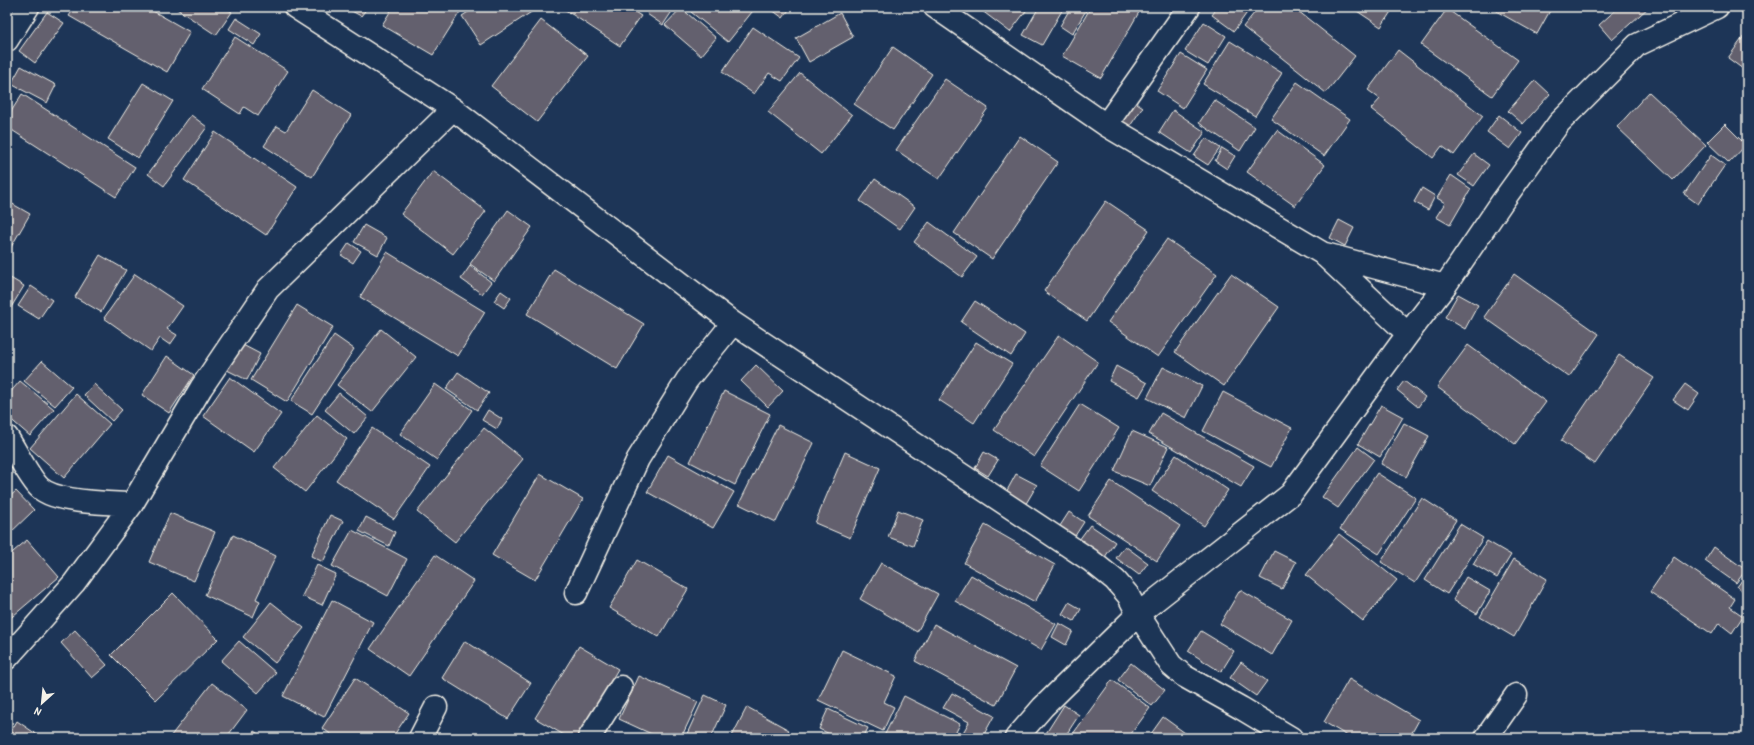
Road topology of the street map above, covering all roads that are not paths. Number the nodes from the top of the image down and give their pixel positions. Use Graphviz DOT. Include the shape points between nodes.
graph roads {
  1 [pos="28,7"];
  2 [pos="295,7"];
  3 [pos="935,7"];
  4 [pos="1189,7"];
  5 [pos="1717,7"];
  6 [pos="7,40"];
  7 [pos="453,109"];
  8 [pos="1106,125"];
  9 [pos="1322,253"];
  10 [pos="1445,286"];
  11 [pos="733,322"];
  12 [pos="1408,334"];
  13 [pos="7,437"];
  14 [pos="132,504"];
  15 [pos="576,593"];
  16 [pos="1138,614"];
  17 [pos="7,658"];
  18 [pos="621,687"];
  19 [pos="1516,695"];
  20 [pos="436,707"];
  21 [pos="420,738"];
  22 [pos="589,738"];
  23 [pos="1016,738"];
  24 [pos="1290,738"];
  25 [pos="1486,738"];
  1 -- 6 [label="street"];
  2 -- 7 [label="street"];
  3 -- 8 [label="street"];
  4 -- 8 [label="street"];
  5 -- 10 [label="street" via="1638,45 1559,123"];
  7 -- 11 [label="street"];
  7 -- 14 [label="street" via="268,289 201,388"];
  8 -- 9 [label="street"];
  9 -- 10 [label="street"];
  9 -- 12 [label="street"];
  10 -- 12 [label="street"];
  11 -- 15 [label="street" via="687,380 638,460"];
  11 -- 16 [label="street" via="1090,560 1124,590"];
  12 -- 16 [label="street" via="1290,494"];
  13 -- 14 [label="street" via="39,488 48,494 98,503"];
  14 -- 17 [label="street" via="74,583"];
  16 -- 23 [label="street" via="1043,707"];
  16 -- 24 [label="street" via="1171,665 1184,676"];
  18 -- 22 [label="street"];
  19 -- 25 [label="street"];
  20 -- 21 [label="street"];
}
